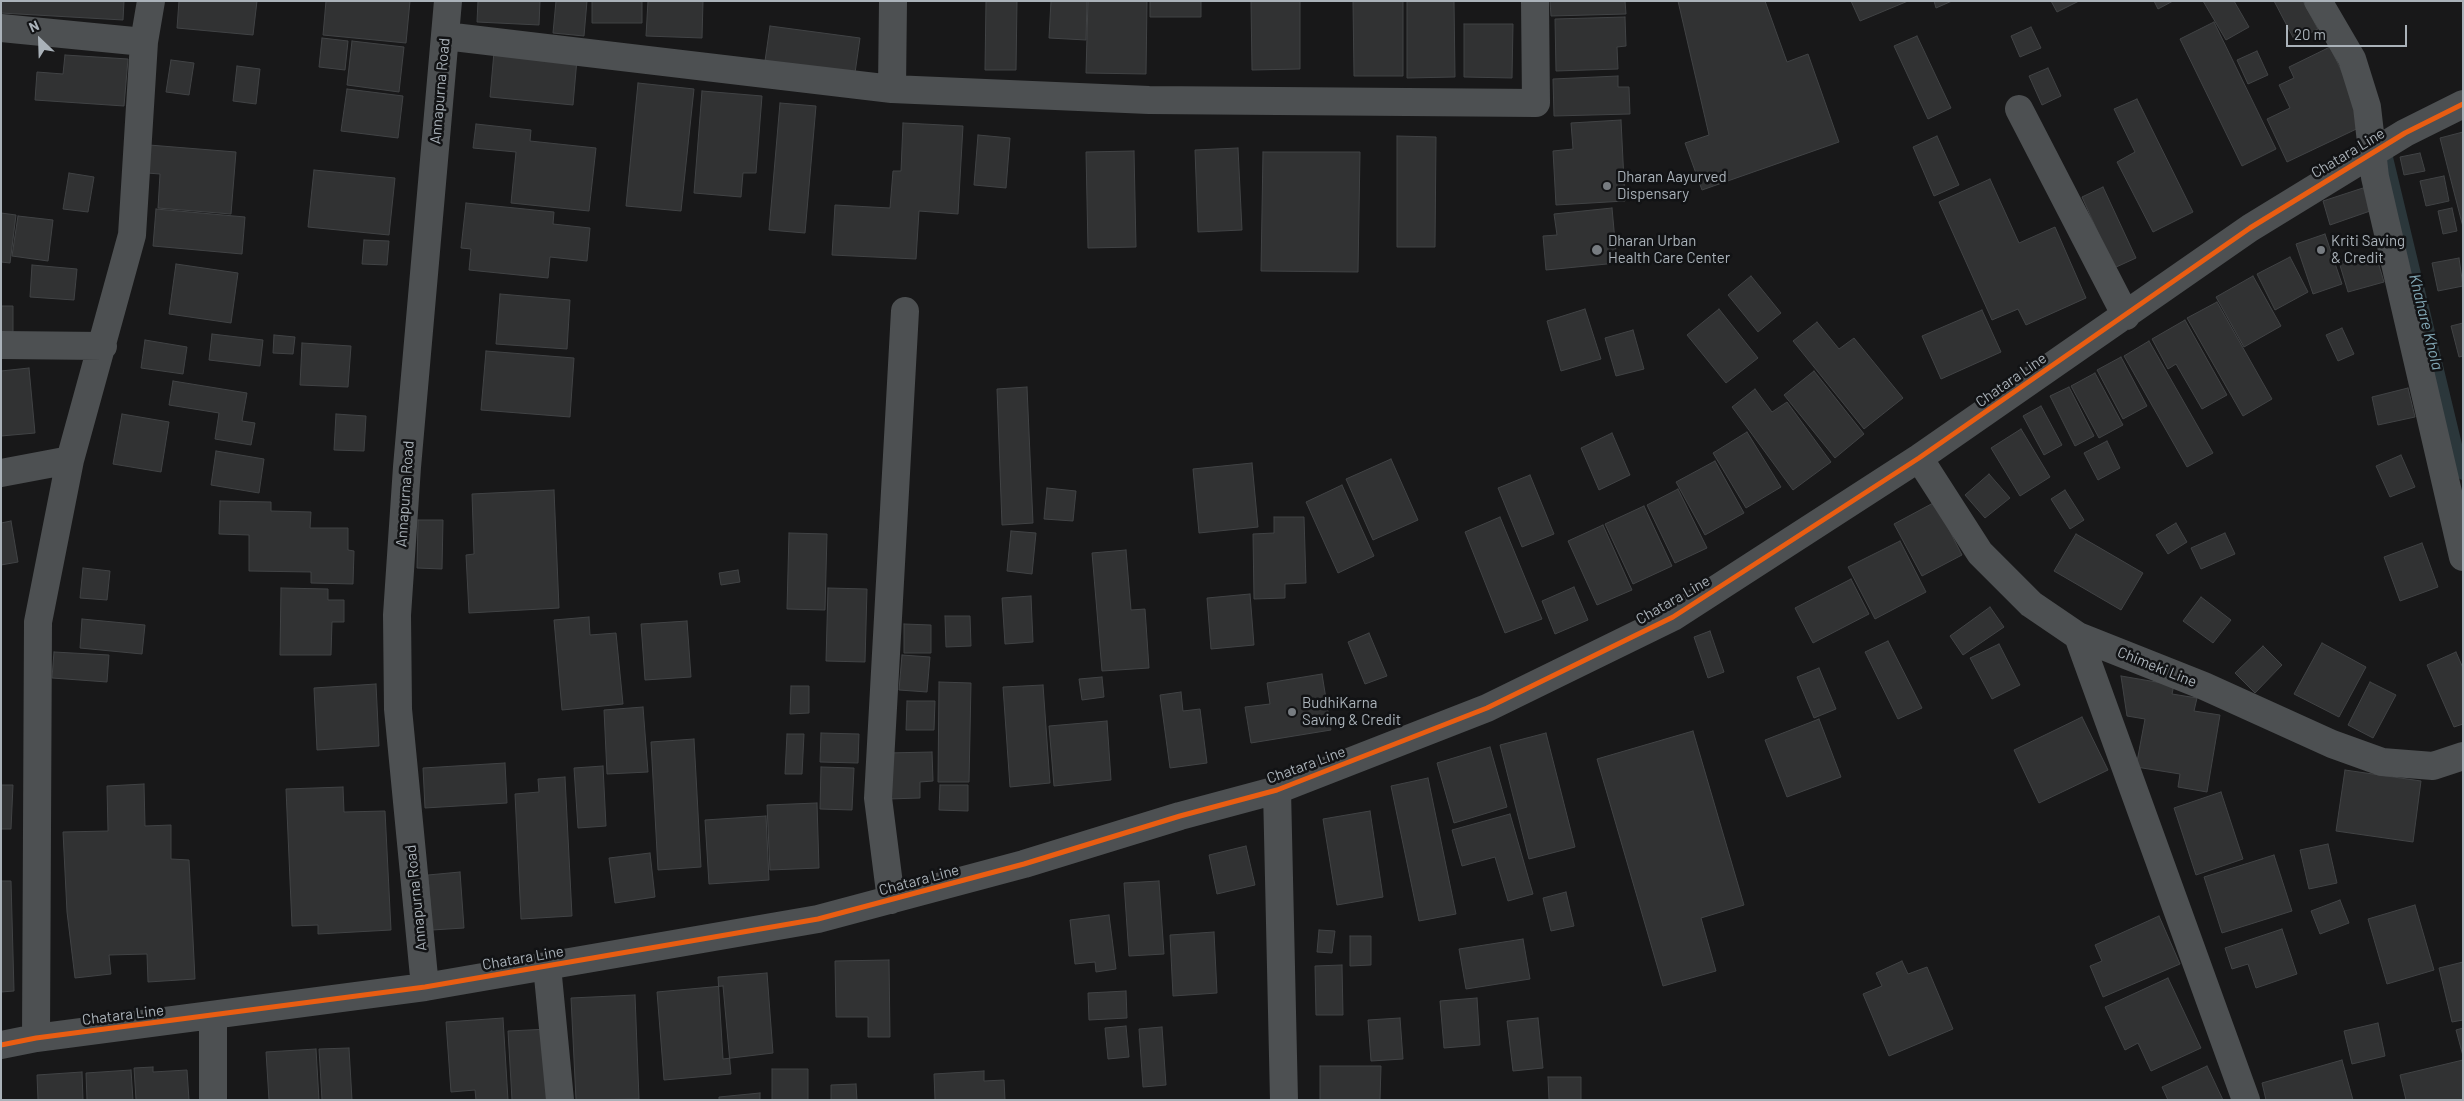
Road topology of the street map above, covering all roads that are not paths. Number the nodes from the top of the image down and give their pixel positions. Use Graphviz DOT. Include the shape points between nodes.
graph roads {
  1 [pos="152,1"];
  2 [pos="448,1"];
  3 [pos="893,1"];
  4 [pos="1535,1"];
  5 [pos="2318,1"];
  6 [pos="1,28"];
  7 [pos="445,36"];
  8 [pos="144,42"];
  9 [pos="892,89"];
  10 [pos="2463,104"];
  11 [pos="2018,109"];
  12 [pos="2372,153"];
  13 [pos="904,311"];
  14 [pos="2126,316"];
  15 [pos="1,345"];
  16 [pos="103,346"];
  17 [pos="1919,458"];
  18 [pos="70,460"];
  19 [pos="1,473"];
  20 [pos="2463,557"];
  21 [pos="2078,636"];
  22 [pos="2463,756"];
  23 [pos="1278,790"];
  24 [pos="891,900"];
  25 [pos="547,966"];
  26 [pos="425,987"];
  27 [pos="213,1016"];
  28 [pos="36,1038"];
  29 [pos="1,1045"];
  30 [pos="213,1100"];
  31 [pos="560,1100"];
  32 [pos="1284,1100"];
  33 [pos="2246,1100"];
  1 -- 8 [label="street"];
  2 -- 7 [label="street, Annapurna Road"];
  3 -- 9 [label="street"];
  4 -- 9 [label="street" via="1536,103 1149,100"];
  5 -- 12 [label="street" via="2352,59 2367,106"];
  6 -- 8 [label="street"];
  7 -- 9 [label="street"];
  7 -- 26 [label="street, Annapurna Road" via="397,615 398,709"];
  8 -- 16 [label="street" via="132,235"];
  10 -- 12 [label="street, Chatara Line"];
  11 -- 14 [label="street"];
  12 -- 14 [label="street, Chatara Line" via="2250,228"];
  12 -- 20 [label="street" via="2389,244"];
  13 -- 24 [label="street" via="878,798"];
  14 -- 17 [label="street, Chatara Line"];
  15 -- 16 [label="street"];
  16 -- 18 [label="street"];
  17 -- 21 [label="street, Chimeki Line" via="1980,553 2031,604"];
  17 -- 23 [label="street, Chatara Line" via="1673,617 1487,708"];
  18 -- 19 [label="street"];
  18 -- 28 [label="street" via="38,622"];
  21 -- 22 [label="street, Chimeki Line" via="2204,686 2332,744 2382,762 2433,766"];
  21 -- 33 [label="street"];
  23 -- 24 [label="street, Chatara Line"];
  23 -- 32 [label="street"];
  24 -- 25 [label="street, Chatara Line" via="818,919"];
  25 -- 26 [label="street, Chatara Line"];
  25 -- 31 [label="street"];
  26 -- 27 [label="street, Chatara Line"];
  27 -- 28 [label="street, Chatara Line"];
  27 -- 30 [label="street"];
  28 -- 29 [label="street, Chatara Line"];
}
